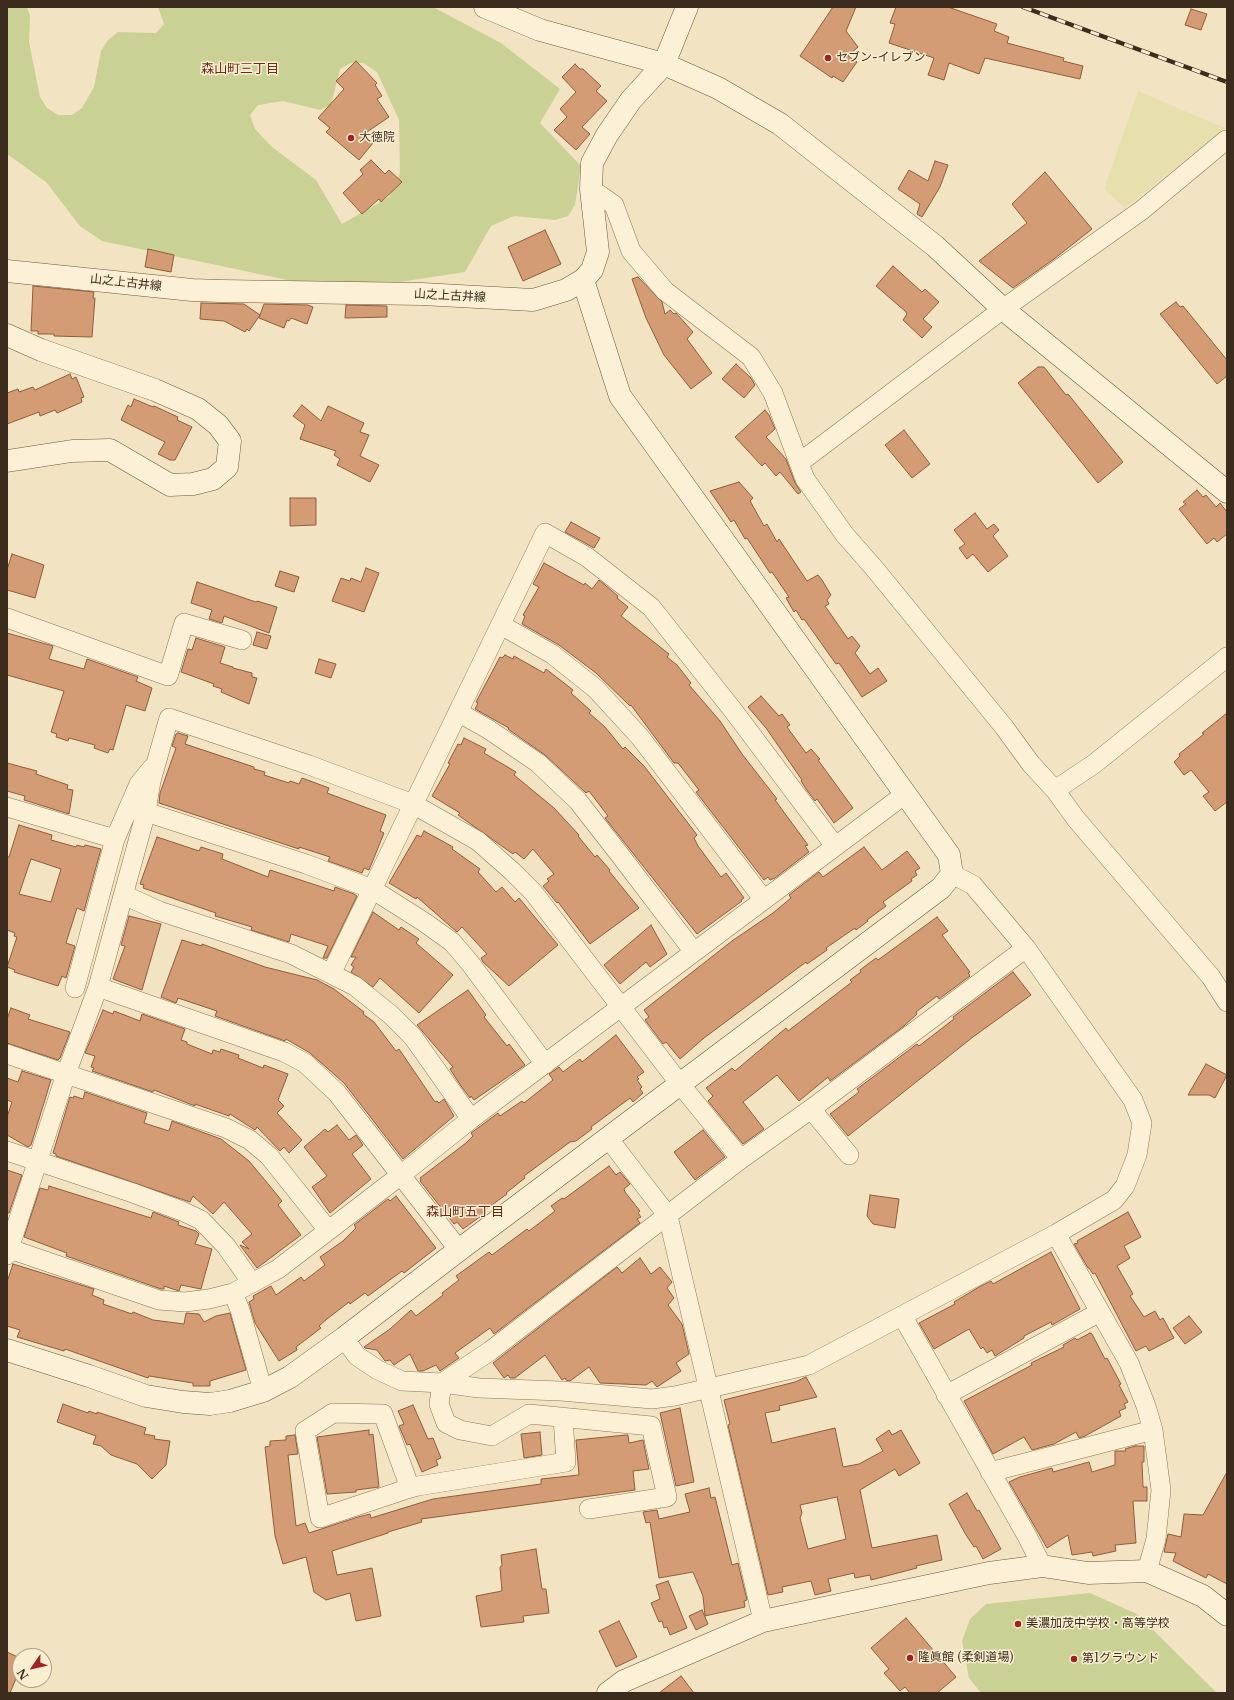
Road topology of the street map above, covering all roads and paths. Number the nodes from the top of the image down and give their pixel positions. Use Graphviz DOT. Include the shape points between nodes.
graph roads {
  1 [pos="485,7"];
  2 [pos="687,7"];
  3 [pos="664,64"];
  4 [pos="1227,141"];
  5 [pos="592,189"];
  6 [pos="7,271"];
  7 [pos="583,280"];
  8 [pos="1003,308"];
  9 [pos="7,335"];
  10 [pos="7,461"];
  11 [pos="799,463"];
  12 [pos="1227,492"];
  13 [pos="7,618"];
  14 [pos="501,625"];
  15 [pos="242,640"];
  16 [pos="1227,657"];
  17 [pos="458,712"];
  18 [pos="156,762"];
  19 [pos="1055,790"];
  20 [pos="904,795"];
  21 [pos="414,804"];
  22 [pos="7,807"];
  23 [pos="146,812"];
  24 [pos="115,839"];
  25 [pos="834,846"];
  26 [pos="952,874"];
  27 [pos="372,889"];
  28 [pos="124,895"];
  29 [pos="764,900"];
  30 [pos="1026,948"];
  31 [pos="694,952"];
  32 [pos="331,974"];
  33 [pos="98,987"];
  34 [pos="75,988"];
  35 [pos="1227,1002"];
  36 [pos="623,1006"];
  37 [pos="7,1054"];
  38 [pos="545,1064"];
  39 [pos="66,1074"];
  40 [pos="680,1084"];
  41 [pos="811,1109"];
  42 [pos="472,1119"];
  43 [pos="608,1138"];
  44 [pos="7,1151"];
  45 [pos="849,1156"];
  46 [pos="741,1159"];
  47 [pos="38,1162"];
  48 [pos="401,1175"];
  49 [pos="668,1216"];
  50 [pos="328,1230"];
  51 [pos="1056,1234"];
  52 [pos="8,1250"];
  53 [pos="459,1250"];
  54 [pos="252,1283"];
  55 [pos="233,1293"];
  56 [pos="1100,1312"];
  57 [pos="903,1317"];
  58 [pos="344,1338"];
  59 [pos="7,1350"];
  60 [pos="442,1383"];
  61 [pos="709,1389"];
  62 [pos="263,1391"];
  63 [pos="946,1395"];
  64 [pos="563,1418"];
  65 [pos="1153,1430"];
  66 [pos="990,1472"];
  67 [pos="410,1488"];
  68 [pos="589,1509"];
  69 [pos="1042,1566"];
  70 [pos="1147,1571"];
  71 [pos="1227,1615"];
  72 [pos="763,1621"];
  73 [pos="608,1693"];
  1 -- 3 [label="street" via="540,30"];
  2 -- 3 [label="street, 山之上古井線"];
  3 -- 5 [label="street, 山之上古井線" via="631,100 606,135 592,163"];
  3 -- 8 [label="street" via="718,88 780,124 935,246"];
  4 -- 8 [label="street" via="1142,210"];
  5 -- 7 [label="street, 山之上古井線" via="598,252 592,270"];
  5 -- 11 [label="street" via="614,205 632,251 665,291 751,357 773,393"];
  6 -- 7 [label="street, 山之上古井線" via="192,290 422,294 533,300 566,290"];
  7 -- 20 [label="street" via="620,396"];
  8 -- 11 [label="street"];
  8 -- 12 [label="street"];
  9 -- 10 [label="street" via="41,350 155,390 198,409 218,425 230,441 227,467 213,479 193,484 170,485 110,450 72,451"];
  11 -- 19 [label="street" via="805,479 845,535"];
  13 -- 15 [label="street" via="168,676 184,623"];
  14 -- 17 [label="street"];
  14 -- 25 [label="street" via="545,533 587,557 652,607 732,708"];
  14 -- 29 [label="street" via="552,654 596,689 640,737"];
  16 -- 19 [label="street" via="1094,764"];
  17 -- 21 [label="street"];
  17 -- 31 [label="street" via="488,728 538,763 578,801"];
  18 -- 21 [label="street" via="169,718 309,765"];
  18 -- 23 [label="street"];
  18 -- 24 [label="street" via="139,784"];
  19 -- 35 [label="street" via="1076,819 1211,977"];
  20 -- 25 [label="street"];
  20 -- 26 [label="street" via="949,855"];
  21 -- 27 [label="street"];
  21 -- 36 [label="street" via="478,841 513,872 533,892"];
  22 -- 24 [label="street"];
  23 -- 27 [label="street" via="306,864"];
  23 -- 28 [label="street"];
  24 -- 34 [label="street"];
  25 -- 29 [label="street"];
  26 -- 30 [label="street" via="973,885"];
  26 -- 40 [label="street" via="941,888"];
  27 -- 32 [label="street"];
  27 -- 38 [label="street" via="452,942"];
  28 -- 32 [label="street" via="159,911 291,954"];
  28 -- 33 [label="street"];
  29 -- 31 [label="street"];
  30 -- 41 [label="street"];
  30 -- 51 [label="street" via="1133,1100 1142,1123 1137,1155 1125,1186 1114,1200"];
  31 -- 36 [label="street"];
  32 -- 42 [label="street" via="355,986 413,1037"];
  33 -- 39 [label="street"];
  33 -- 48 [label="street" via="284,1052 305,1063 337,1093"];
  36 -- 38 [label="street"];
  36 -- 40 [label="street"];
  37 -- 39 [label="street"];
  38 -- 42 [label="street"];
  39 -- 47 [label="street"];
  39 -- 50 [label="street" via="226,1128 250,1140 269,1156"];
  40 -- 43 [label="street"];
  40 -- 46 [label="street"];
  41 -- 45 [label="street"];
  41 -- 46 [label="street"];
  42 -- 48 [label="street"];
  43 -- 49 [label="street"];
  43 -- 53 [label="street"];
  44 -- 47 [label="street"];
  46 -- 49 [label="street"];
  47 -- 52 [label="street"];
  47 -- 54 [label="street" via="140,1196 201,1220 226,1246"];
  48 -- 50 [label="street"];
  48 -- 53 [label="street"];
  49 -- 60 [label="street" via="490,1351"];
  49 -- 61 [label="street"];
  50 -- 54 [label="street" via="278,1269"];
  51 -- 56 [label="street"];
  51 -- 57 [label="street"];
  52 -- 55 [label="street" via="159,1300 185,1302"];
  53 -- 58 [label="street"];
  54 -- 55 [label="street"];
  55 -- 62 [label="street"];
  56 -- 63 [label="street"];
  56 -- 65 [label="street" via="1129,1363"];
  57 -- 61 [label="street" via="810,1366"];
  57 -- 63 [label="street"];
  58 -- 60 [label="street" via="357,1356 378,1370 402,1381"];
  58 -- 62 [label="street" via="290,1377"];
  59 -- 62 [label="street" via="146,1396 182,1402 210,1404"];
  60 -- 61 [label="street" via="480,1388 561,1391 652,1399"];
  60 -- 64 [label="street" via="439,1404 446,1423 460,1430 492,1436 530,1414"];
  61 -- 72 [label="street"];
  63 -- 66 [label="street"];
  64 -- 67 [label="street" via="566,1462"];
  64 -- 68 [label="street" via="651,1426 667,1497"];
  65 -- 66 [label="street"];
  65 -- 70 [label="street" via="1161,1490 1156,1539"];
  66 -- 69 [label="street" via="1028,1536"];
  67 -- 67 [label="street" via="320,1518 305,1431 333,1413 383,1414"];
  69 -- 70 [label="street" via="1088,1573"];
  69 -- 72 [label="street" via="989,1573"];
  70 -- 71 [label="street" via="1203,1596"];
  72 -- 73 [label="street" via="624,1681"];
}
